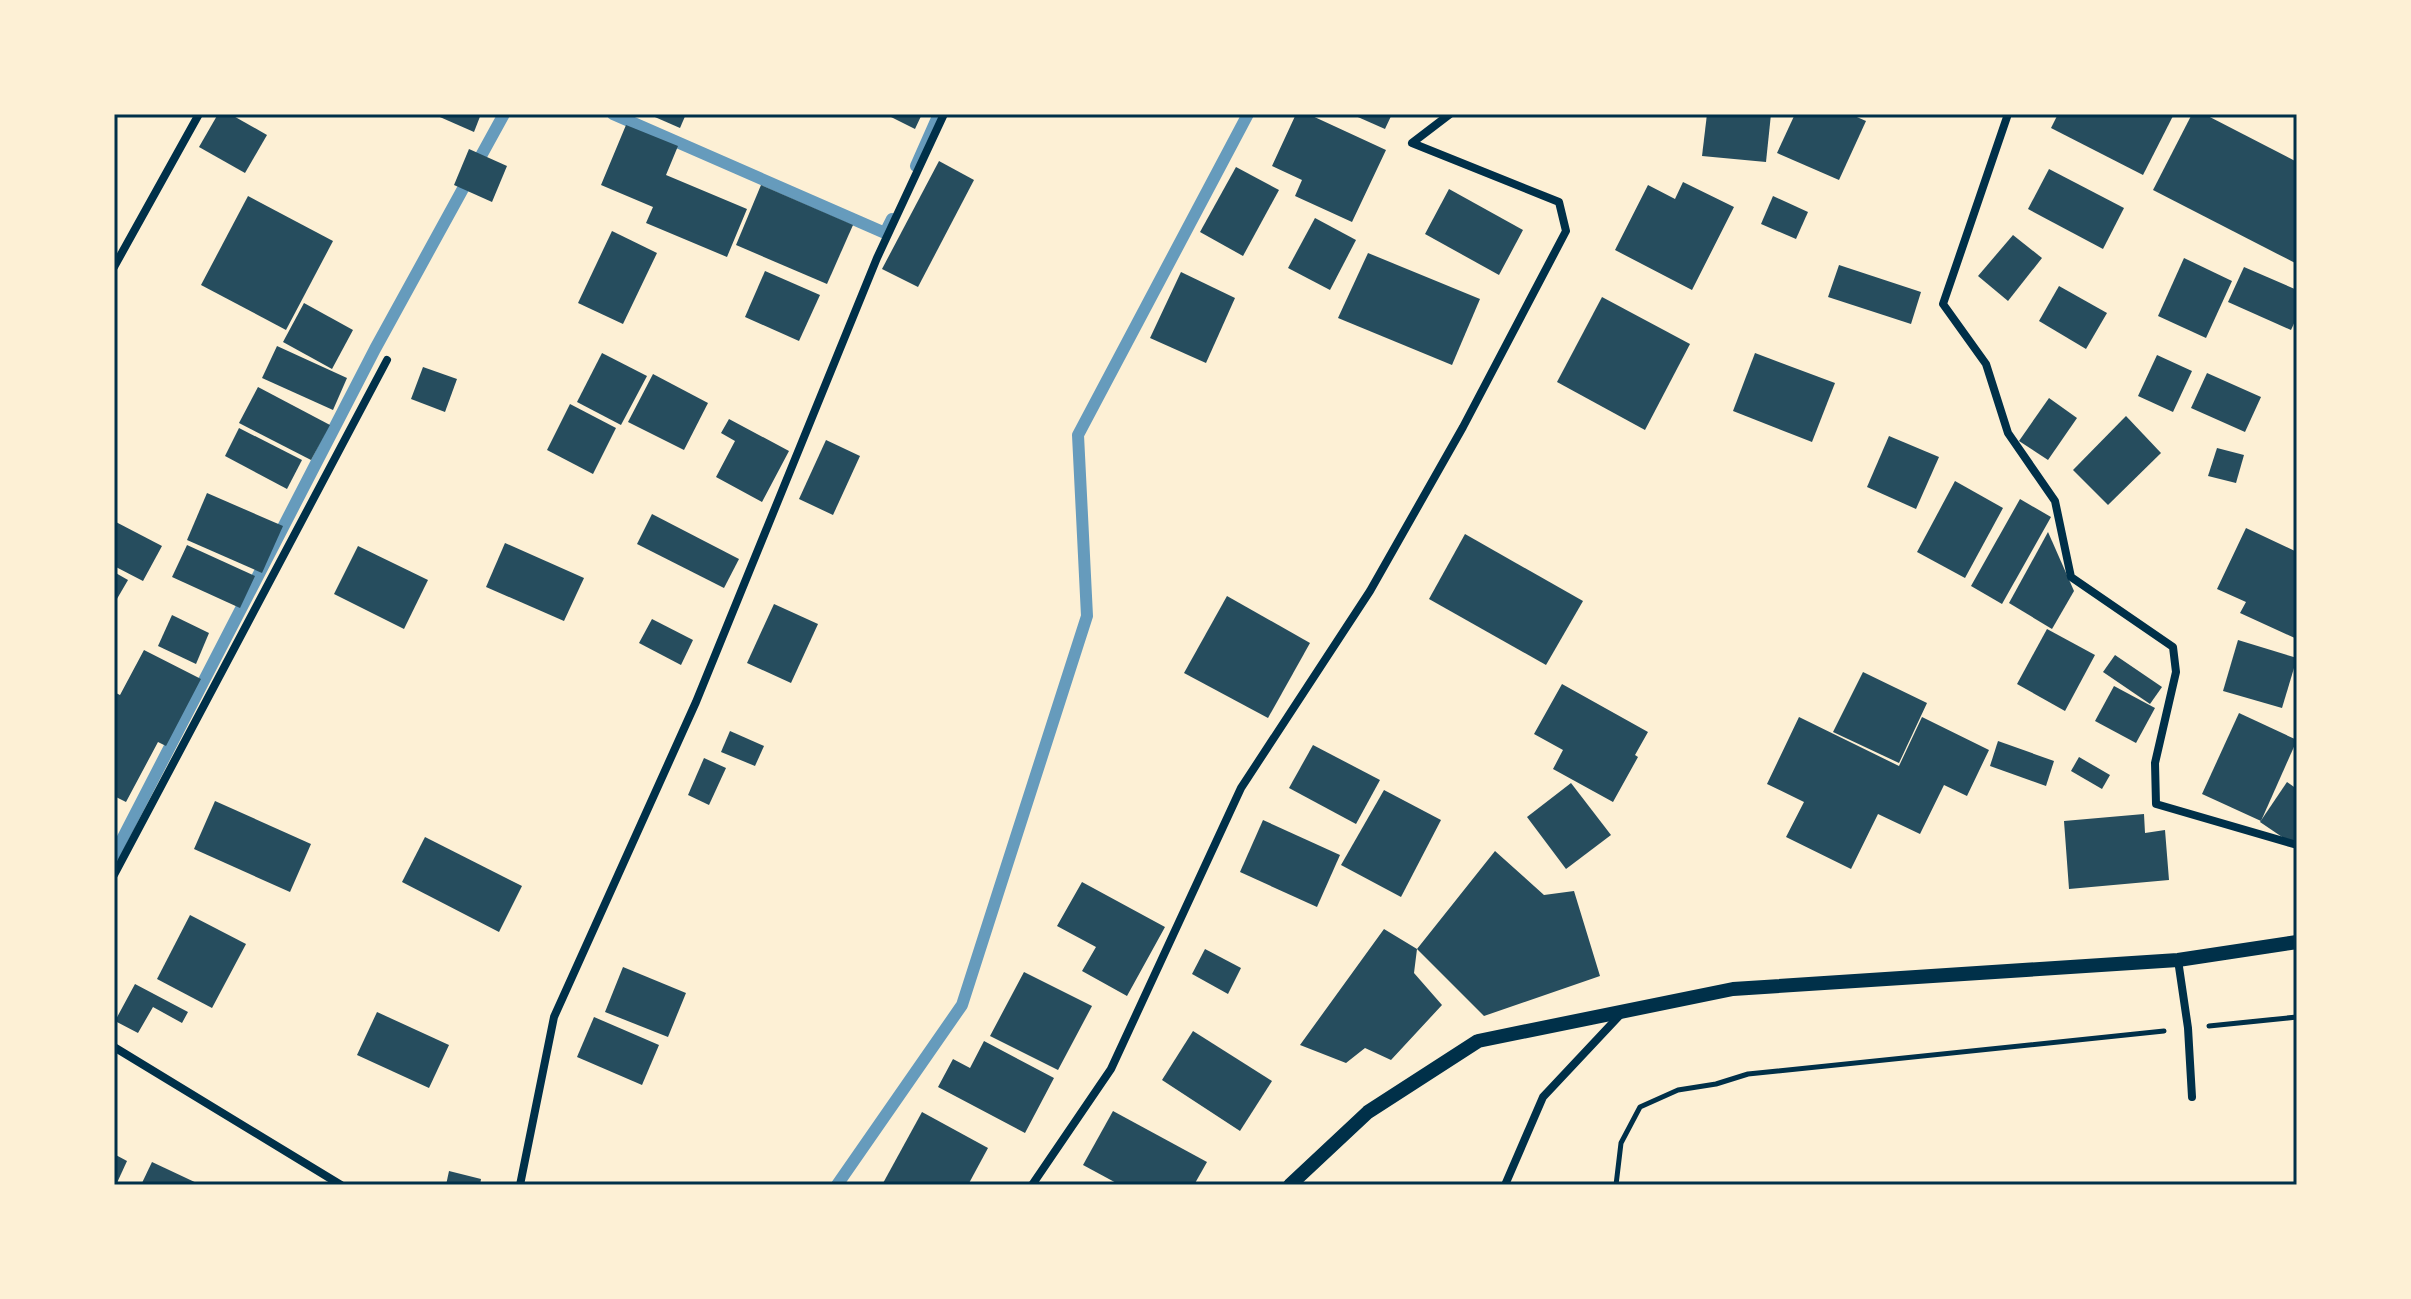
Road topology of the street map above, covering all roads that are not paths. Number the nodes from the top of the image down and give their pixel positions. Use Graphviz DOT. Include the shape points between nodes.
graph roads {
  1 [pos="199,114"];
  2 [pos="944,114"];
  3 [pos="1450,114"];
  4 [pos="2008,114"];
  5 [pos="114,267"];
  6 [pos="387,360"];
  7 [pos="2297,845"];
  8 [pos="114,875"];
  9 [pos="2297,942"];
  10 [pos="2178,960"];
  11 [pos="1621,1014"];
  12 [pos="114,1047"];
  13 [pos="2192,1097"];
  14 [pos="341,1185"];
  15 [pos="520,1185"];
  16 [pos="1032,1185"];
  17 [pos="1290,1185"];
  18 [pos="1505,1185"];
  1 -- 5 [label="street"];
  2 -- 15 [label="street" via="877,258 696,702 554,1017"];
  3 -- 16 [label="street" via="1412,143 1559,202 1566,231 1370,591 1241,788 1111,1069"];
  4 -- 7 [label="street" via="1943,304 1986,364 2008,433 2055,501 2071,577 2173,647 2176,672 2155,763 2156,804"];
  6 -- 8 [label="street"];
  9 -- 10 [label="street"];
  10 -- 11 [label="street" via="1733,989"];
  10 -- 13 [label="street"];
  11 -- 17 [label="street" via="1478,1041 1368,1112"];
  11 -- 18 [label="street" via="1543,1097"];
  12 -- 14 [label="street"];
}
